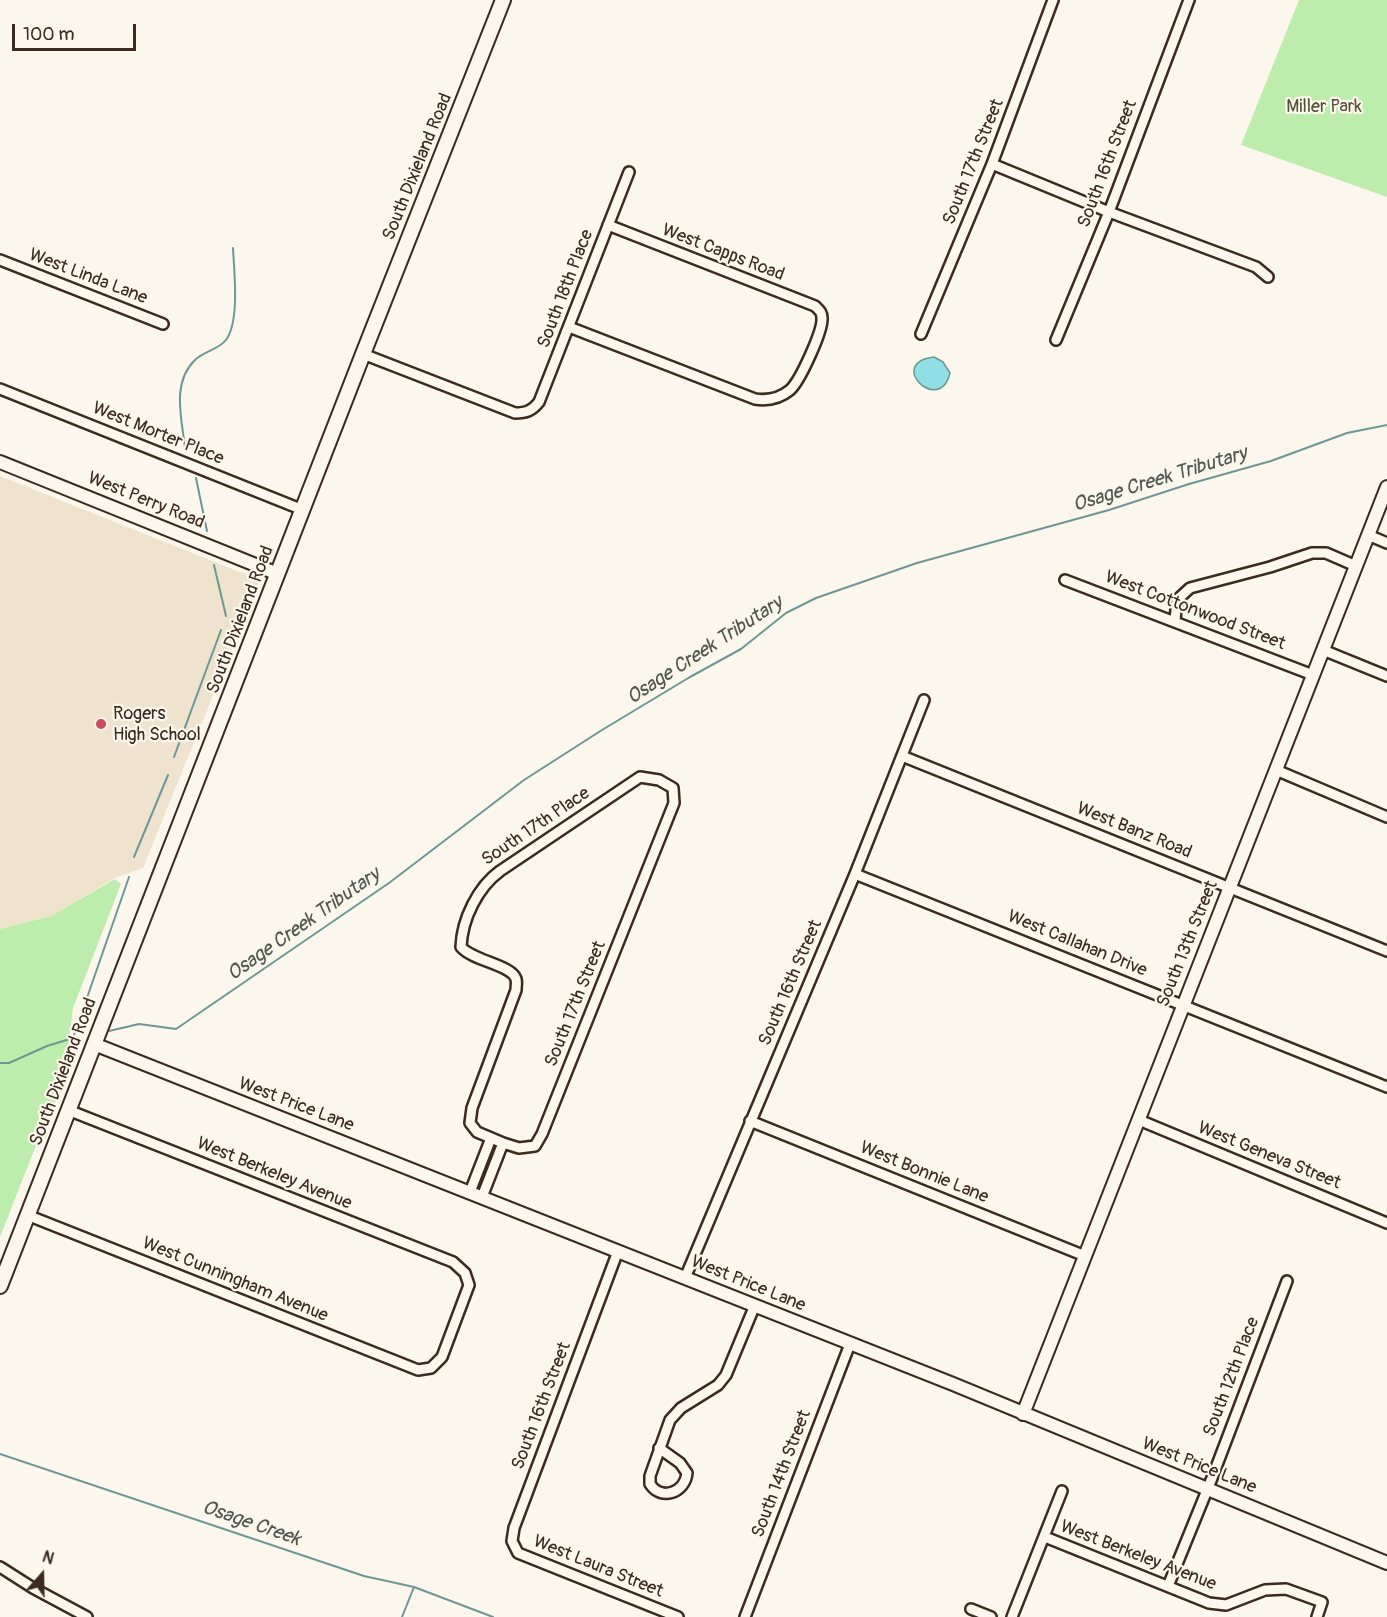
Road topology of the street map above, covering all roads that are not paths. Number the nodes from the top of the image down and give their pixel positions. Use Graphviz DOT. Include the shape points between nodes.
graph roads {
  1 [pos="503,0"];
  2 [pos="1053,0"];
  3 [pos="1189,0"];
  4 [pos="992,164"];
  5 [pos="629,172"];
  6 [pos="1109,212"];
  7 [pos="608,225"];
  8 [pos="0,260"];
  9 [pos="1268,277"];
  10 [pos="163,324"];
  11 [pos="569,327"];
  12 [pos="921,334"];
  13 [pos="1056,339"];
  14 [pos="363,354"];
  15 [pos="0,389"];
  16 [pos="0,462"];
  17 [pos="1387,487"];
  18 [pos="303,510"];
  19 [pos="1368,535"];
  20 [pos="1387,543"];
  21 [pos="1356,566"];
  22 [pos="278,574"];
  23 [pos="1065,580"];
  24 [pos="1175,620"];
  25 [pos="1323,650"];
  26 [pos="1313,675"];
  27 [pos="1387,676"];
  28 [pos="924,700"];
  29 [pos="902,756"];
  30 [pos="1276,770"];
  31 [pos="673,788"];
  32 [pos="1387,817"];
  33 [pos="855,874"];
  34 [pos="1230,887"];
  35 [pos="1387,951"];
  36 [pos="1184,1004"];
  37 [pos="94,1044"];
  38 [pos="1387,1087"];
  39 [pos="68,1110"];
  40 [pos="1138,1120"];
  41 [pos="750,1121"];
  42 [pos="491,1138"];
  43 [pos="503,1143"];
  44 [pos="476,1195"];
  45 [pos="27,1215"];
  46 [pos="1387,1223"];
  47 [pos="618,1251"];
  48 [pos="1085,1256"];
  49 [pos="685,1278"];
  50 [pos="1287,1281"];
  51 [pos="0,1286"];
  52 [pos="755,1305"];
  53 [pos="850,1344"];
  54 [pos="431,1368"];
  55 [pos="1023,1414"];
  56 [pos="659,1448"];
  57 [pos="1207,1489"];
  58 [pos="1062,1491"];
  59 [pos="1045,1537"];
  60 [pos="512,1541"];
  61 [pos="1387,1563"];
  62 [pos="0,1567"];
  63 [pos="1168,1586"];
  64 [pos="971,1609"];
  65 [pos="71,1614"];
  66 [pos="87,1617"];
  67 [pos="678,1617"];
  68 [pos="745,1617"];
  69 [pos="991,1617"];
  70 [pos="1012,1617"];
  71 [pos="1317,1617"];
  1 -- 14 [label="main road, South Dixieland Road"];
  2 -- 4 [label="street, South 17th Street"];
  3 -- 6 [label="street, South 16th Street"];
  4 -- 6 [label="street"];
  4 -- 12 [label="street, South 17th Street"];
  5 -- 7 [label="street, South 18th Place"];
  6 -- 9 [label="street" via="1256,267"];
  6 -- 13 [label="street, South 16th Street"];
  7 -- 11 [label="street, South 18th Place"];
  7 -- 11 [label="street, West Capps Road" via="815,306 822,324 800,379 771,400 755,399"];
  8 -- 10 [label="street, West Linda Lane"];
  11 -- 14 [label="street, South 18th Place" via="539,402 526,413 515,413"];
  14 -- 18 [label="main road, South Dixieland Road"];
  15 -- 18 [label="street, West Morter Place"];
  16 -- 22 [label="street, West Perry Road"];
  17 -- 19 [label="street, South 13th Street"];
  18 -- 22 [label="main road, South Dixieland Road"];
  19 -- 20 [label="street"];
  19 -- 21 [label="street, South 13th Street"];
  21 -- 24 [label="street" via="1326,554 1312,553 1190,588 1177,600"];
  21 -- 25 [label="street, South 13th Street"];
  22 -- 37 [label="main road, South Dixieland Road"];
  23 -- 24 [label="street, West Cottonwood Street"];
  24 -- 26 [label="street, West Cottonwood Street"];
  25 -- 26 [label="street, South 13th Street"];
  25 -- 27 [label="street"];
  26 -- 30 [label="street, South 13th Street"];
  28 -- 29 [label="street, South 16th Street"];
  29 -- 33 [label="street, South 16th Street"];
  29 -- 34 [label="street, West Banz Road"];
  30 -- 32 [label="street"];
  30 -- 34 [label="street, South 13th Street"];
  31 -- 42 [label="street, South 17th Place" via="640,777 487,880 477,897 461,947 477,959 511,971 516,978 516,990 472,1108 470,1123 477,1132"];
  31 -- 43 [label="street, South 17th Street" via="674,803 542,1134 535,1146 519,1148"];
  33 -- 36 [label="street, West Callahan Drive"];
  33 -- 41 [label="street, South 16th Street"];
  34 -- 35 [label="street, West Banz Road"];
  34 -- 36 [label="street, South 13th Street"];
  36 -- 38 [label="street, West Callahan Drive"];
  36 -- 40 [label="street, South 13th Street"];
  37 -- 39 [label="main road, South Dixieland Road"];
  37 -- 44 [label="street, West Price Lane"];
  39 -- 45 [label="main road, South Dixieland Road"];
  39 -- 54 [label="street, West Berkeley Avenue" via="453,1262 465,1273 469,1285 442,1357"];
  40 -- 46 [label="street, West Geneva Street"];
  40 -- 48 [label="street, South 13th Street"];
  41 -- 48 [label="street, West Bonnie Lane"];
  41 -- 49 [label="street, South 16th Street"];
  42 -- 43 [label="street, South 17th Place"];
  42 -- 44 [label="street"];
  43 -- 44 [label="street"];
  44 -- 47 [label="street, West Price Lane"];
  45 -- 51 [label="main road, South Dixieland Road"];
  45 -- 54 [label="street, West Cunningham Avenue" via="418,1370"];
  47 -- 49 [label="street, West Price Lane"];
  47 -- 60 [label="street, South 16th Street"];
  48 -- 55 [label="street, South 13th Street"];
  49 -- 52 [label="street, West Price Lane"];
  50 -- 57 [label="street, South 12th Place"];
  52 -- 53 [label="street, West Price Lane"];
  52 -- 56 [label="street" via="722,1381 676,1413"];
  53 -- 55 [label="street, West Price Lane"];
  53 -- 68 [label="street, South 14th Street"];
  55 -- 57 [label="street, West Price Lane"];
  56 -- 56 [label="street" via="650,1484 658,1492 670,1494 684,1483 687,1473"];
  57 -- 61 [label="street, West Price Lane"];
  57 -- 63 [label="street, South 12th Place"];
  58 -- 59 [label="street"];
  59 -- 63 [label="street, West Berkeley Avenue"];
  59 -- 70 [label="street"];
  60 -- 67 [label="street, West Laura Street" via="518,1553"];
  62 -- 65 [label="street"];
  63 -- 71 [label="street, West Berkeley Avenue" via="1209,1603 1226,1605 1265,1590 1286,1589 1322,1602"];
  64 -- 69 [label="street"];
  65 -- 66 [label="street"];
}
